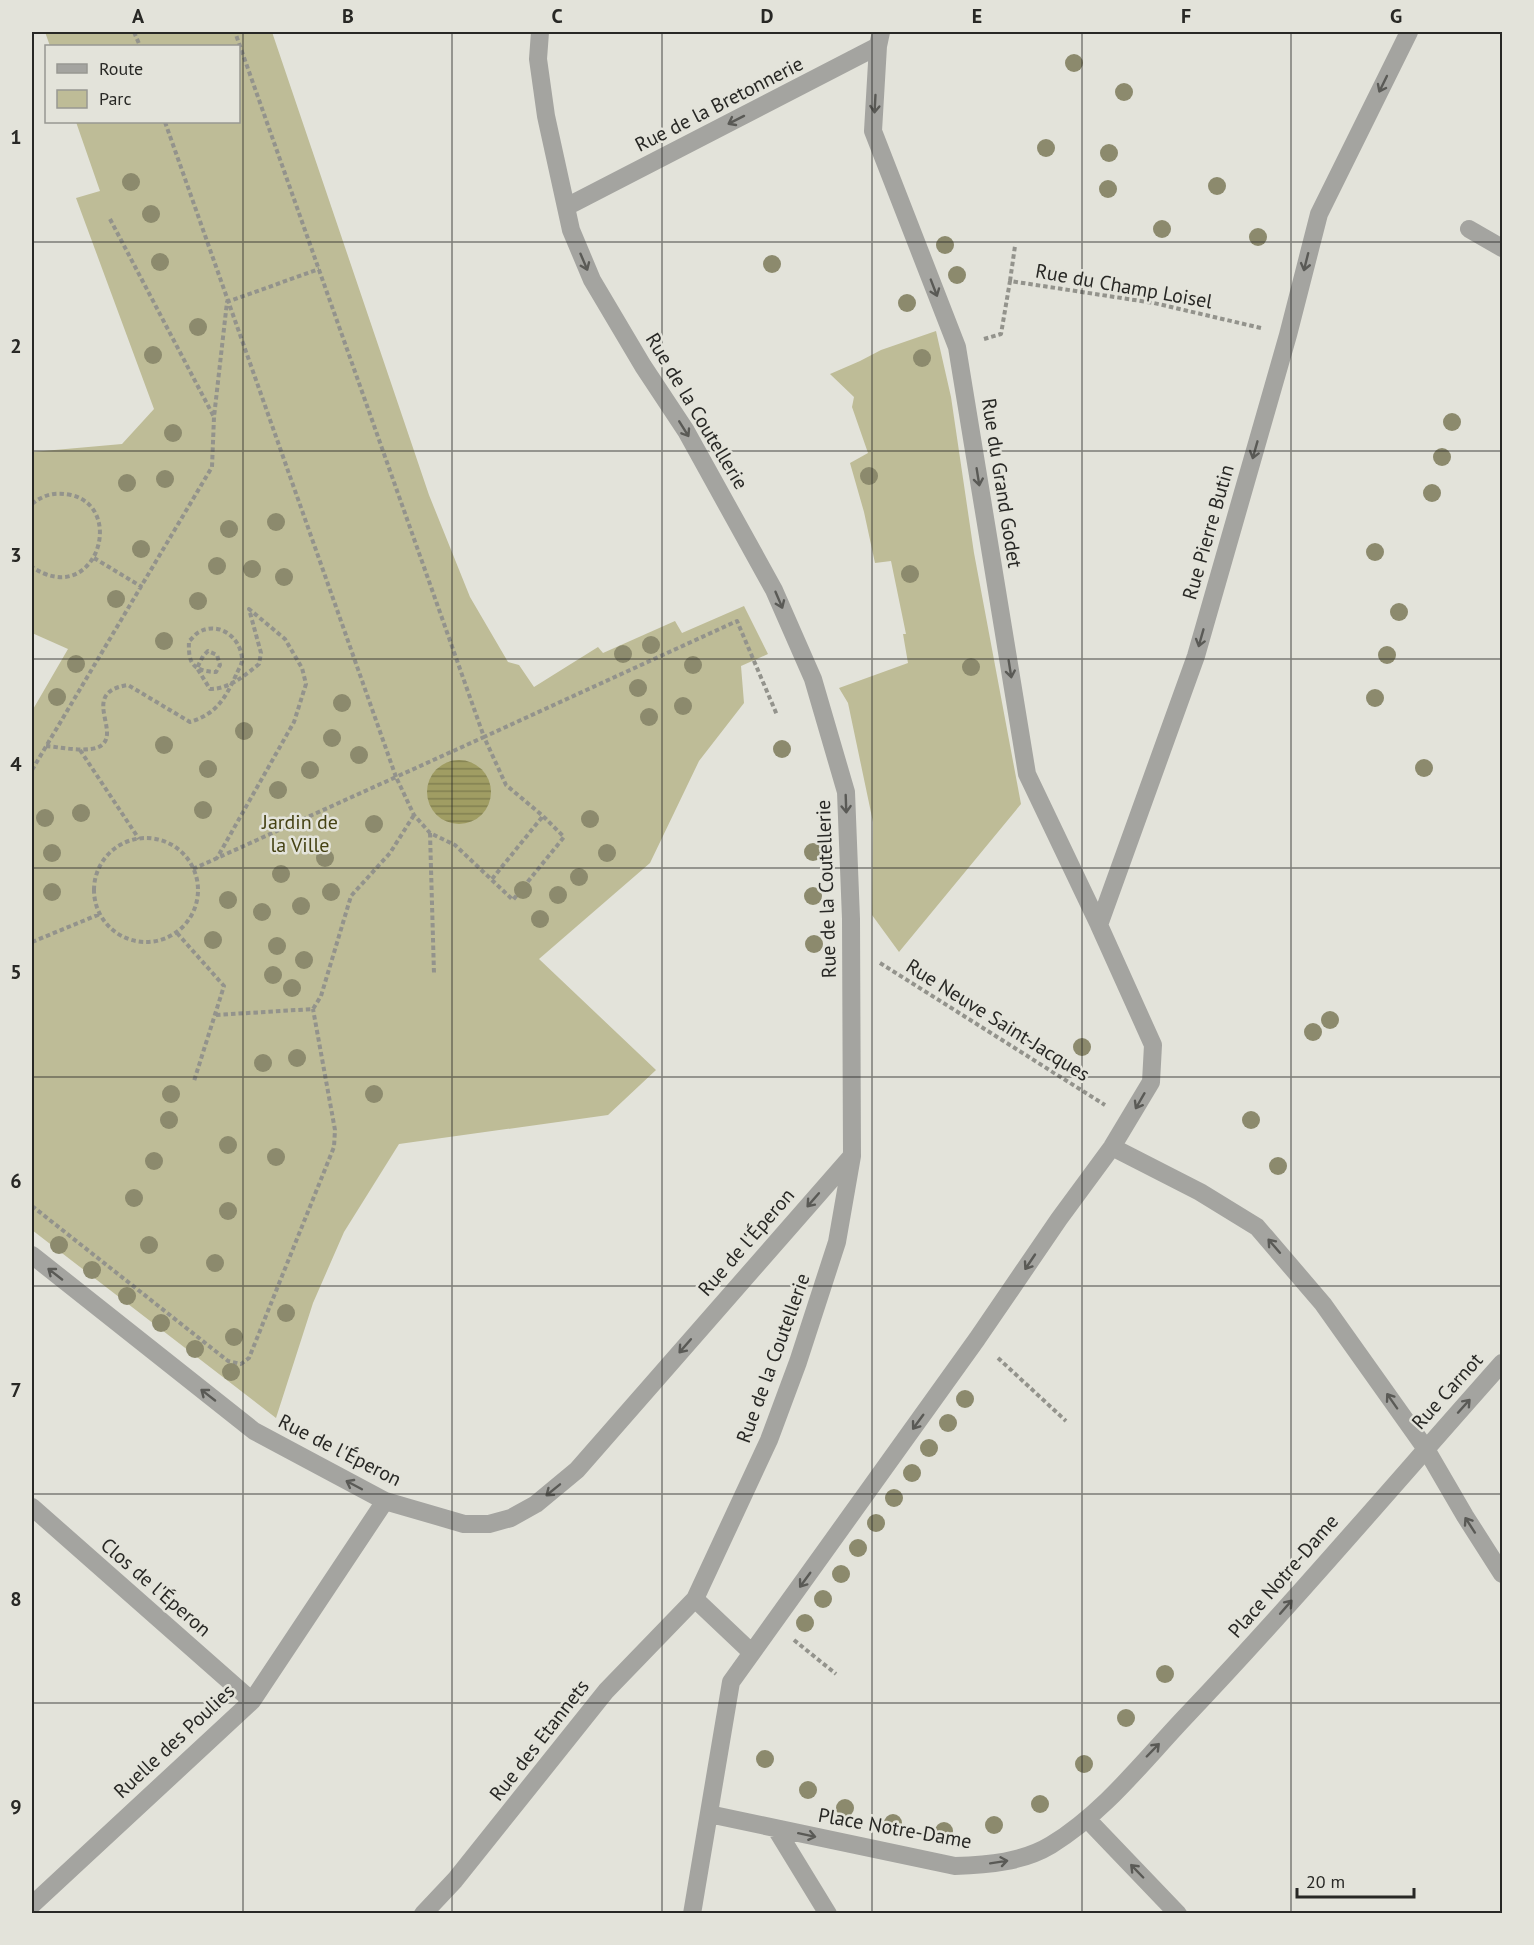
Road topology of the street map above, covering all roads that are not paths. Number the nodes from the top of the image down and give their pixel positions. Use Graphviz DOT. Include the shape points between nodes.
graph roads {
  1 [pos="540,32"];
  2 [pos="1409,32"];
  3 [pos="880,39"];
  4 [pos="566,207"];
  5 [pos="1469,229"];
  6 [pos="1503,248"];
  7 [pos="1099,925"];
  8 [pos="1112,1147"];
  9 [pos="852,1156"];
  10 [pos="32,1256"];
  11 [pos="1503,1363"];
  12 [pos="1426,1449"];
  13 [pos="385,1501"];
  14 [pos="32,1507"];
  15 [pos="1503,1574"];
  16 [pos="695,1599"];
  17 [pos="752,1653"];
  18 [pos="252,1701"];
  19 [pos="709,1814"];
  20 [pos="1088,1820"];
  21 [pos="776,1828"];
  22 [pos="32,1905"];
  23 [pos="423,1914"];
  24 [pos="692,1914"];
  25 [pos="828,1914"];
  26 [pos="1178,1914"];
  1 -- 4 [label="street, Rue de la Coutellerie" via="538,59 546,116"];
  2 -- 7 [label="street, Rue Pierre Butin, one-way" via="1319,213 1196,656"];
  3 -- 4 [label="street, Rue de la Bretonnerie, one-way"];
  3 -- 7 [label="street, Rue du Grand Godet, one-way" via="873,131 957,347 1027,774"];
  4 -- 9 [label="street, Rue de la Coutellerie, one-way" via="571,230 592,280 686,431 774,590 813,679 846,792 852,945"];
  5 -- 6 [label="street"];
  7 -- 8 [label="street, one-way" via="1153,1045 1151,1082"];
  12 -- 8 [label="street, one-way" via="1323,1304 1257,1227 1200,1192"];
  8 -- 17 [label="street, one-way"];
  9 -- 13 [label="street, Rue de l'Éperon, one-way" via="577,1470 536,1504 511,1518 489,1524 464,1524"];
  9 -- 16 [label="street, Rue de la Coutellerie" via="837,1242 798,1362 770,1440"];
  13 -- 10 [label="street, Rue de l'Éperon, one-way" via="254,1431"];
  12 -- 11 [label="street, Rue Carnot, one-way"];
  15 -- 12 [label="street, one-way"];
  20 -- 12 [label="street, Place Notre-Dame, one-way" via="1237,1663"];
  13 -- 18 [label="street, Ruelle des Poulies"];
  14 -- 18 [label="street, Clos de l'Éperon"];
  16 -- 17 [label="street"];
  16 -- 23 [label="street, Rue des Etannets" via="606,1691 455,1880"];
  17 -- 19 [label="street" via="731,1682"];
  18 -- 22 [label="street, Ruelle des Poulies"];
  19 -- 21 [label="street, Place Notre-Dame"];
  19 -- 24 [label="street"];
  21 -- 20 [label="street, Place Notre-Dame, one-way" via="955,1866 1032,1855"];
  26 -- 20 [label="street, one-way"];
  21 -- 25 [label="street"];
}
